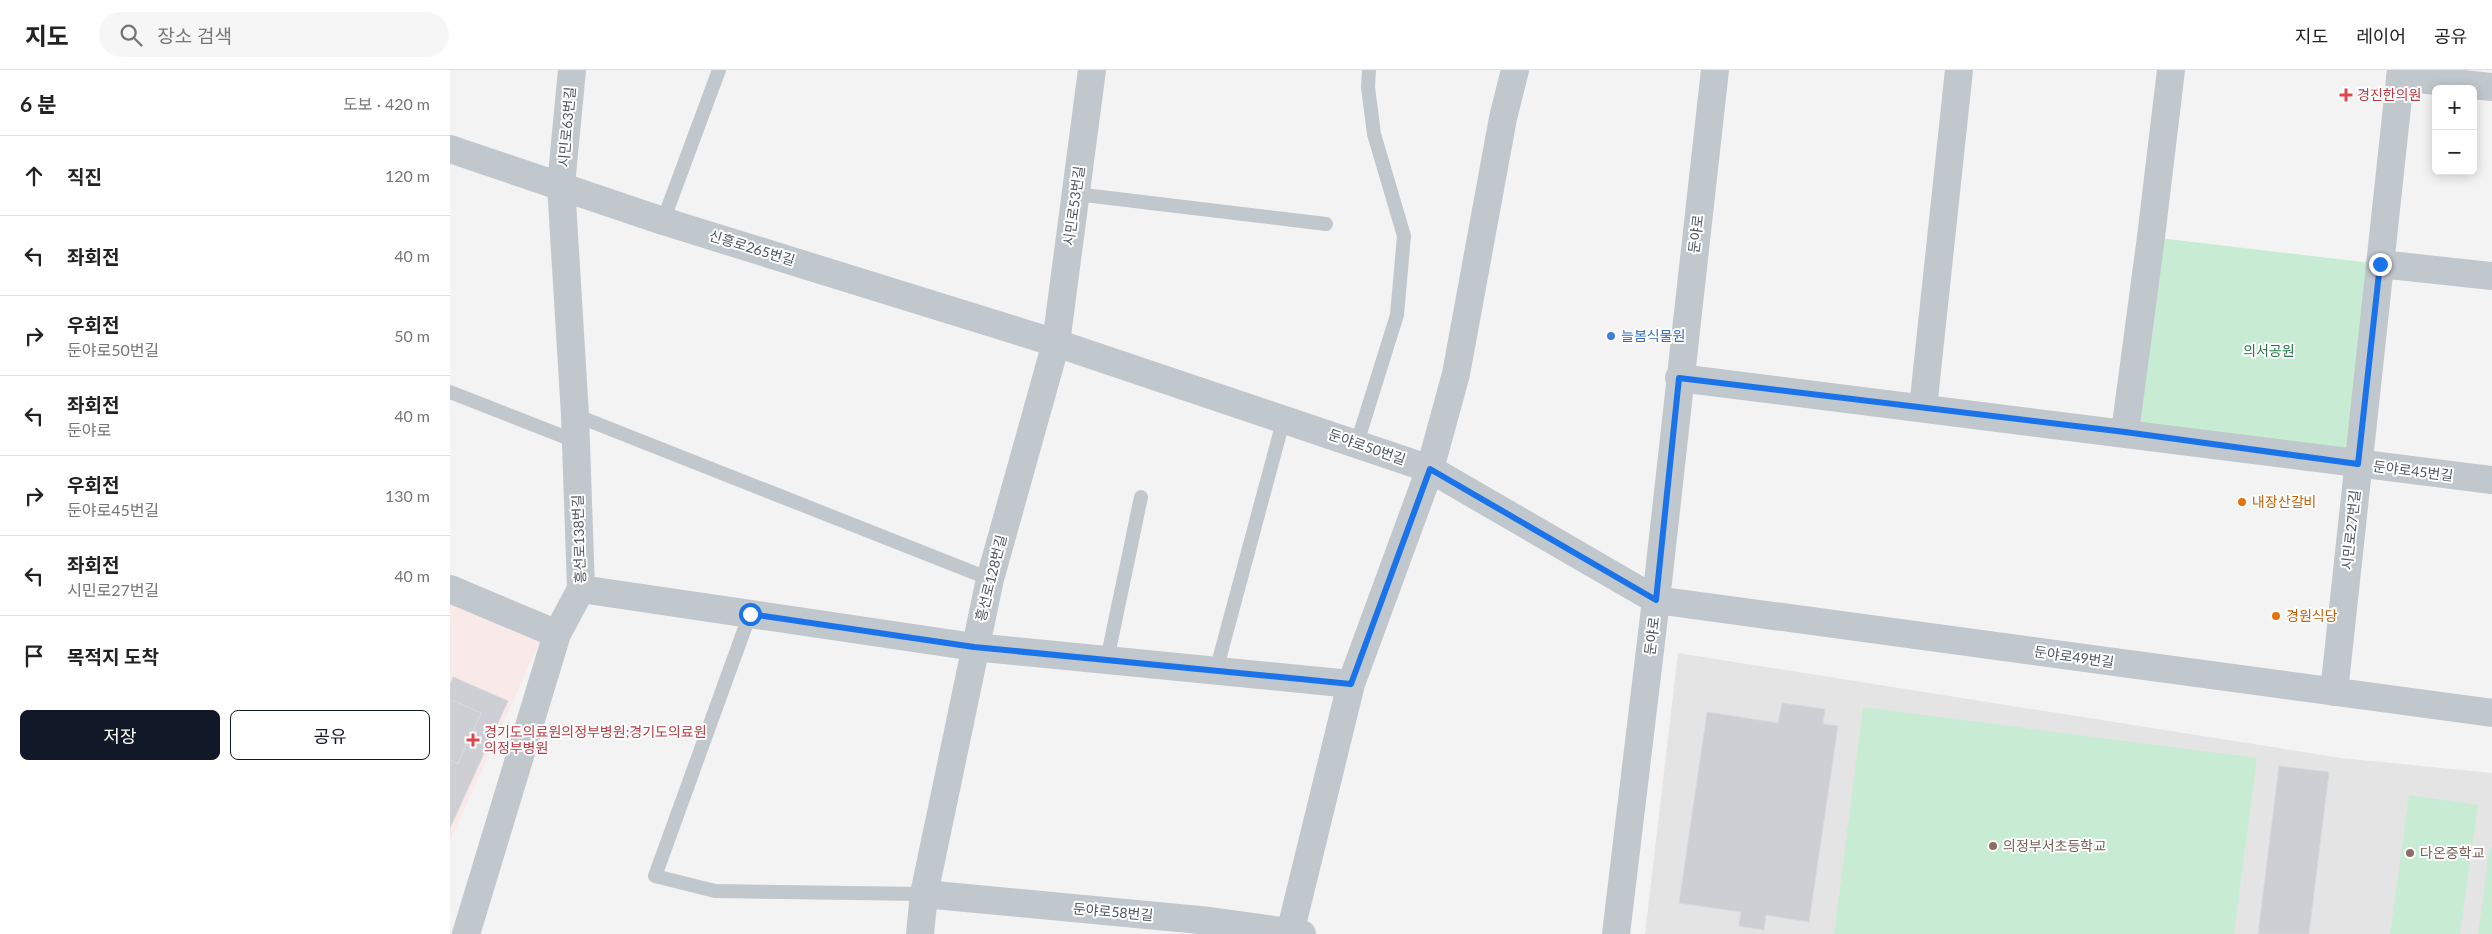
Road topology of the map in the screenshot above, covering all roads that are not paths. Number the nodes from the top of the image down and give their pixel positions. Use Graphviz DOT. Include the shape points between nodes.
graph roads {
  1 [pos="572,70"];
  2 [pos="719,70"];
  3 [pos="1092,70"];
  4 [pos="1369,70"];
  5 [pos="1515,70"];
  6 [pos="1715,70"];
  7 [pos="1959,70"];
  8 [pos="2170,70"];
  9 [pos="2401,73"];
  10 [pos="2492,87"];
  11 [pos="450,149"];
  12 [pos="562,185"];
  13 [pos="1076,194"];
  14 [pos="663,221"];
  15 [pos="1326,224"];
  16 [pos="2380,264"];
  17 [pos="2492,276"];
  18 [pos="1056,343"];
  19 [pos="1679,378"];
  20 [pos="450,392"];
  21 [pos="1923,408"];
  22 [pos="1284,418"];
  23 [pos="575,428"];
  24 [pos="2125,432"];
  25 [pos="1358,443"];
  26 [pos="2358,464"];
  27 [pos="1430,469"];
  28 [pos="2492,480"];
  29 [pos="1141,497"];
  30 [pos="990,579"];
  31 [pos="450,589"];
  32 [pos="581,589"];
  33 [pos="1656,600"];
  34 [pos="750,614"];
  35 [pos="557,634"];
  36 [pos="974,647"];
  37 [pos="1107,660"];
  38 [pos="1216,671"];
  39 [pos="1351,684"];
  40 [pos="2334,692"];
  41 [pos="2492,713"];
  42 [pos="924,894"];
  43 [pos="1208,928"];
  44 [pos="466,934"];
  45 [pos="920,934"];
  46 [pos="1296,934"];
  47 [pos="1616,934"];
  1 -- 12 [label="street, 시민로63번길"];
  2 -- 14 [label="lane"];
  3 -- 13 [label="street, 시민로53번길"];
  4 -- 25 [label="lane" via="1374,134 1404,236 1397,315"];
  5 -- 27 [label="street" via="1503,118 1456,374"];
  6 -- 19 [label="street, 둔야로"];
  7 -- 21 [label="street"];
  8 -- 24 [label="street"];
  9 -- 10 [label="street"];
  9 -- 16 [label="street, 시민로27번길"];
  11 -- 12 [label="street, 신흥로265번길"];
  12 -- 14 [label="street, 신흥로265번길"];
  12 -- 23 [label="street, 흥선로138번길"];
  13 -- 15 [label="lane"];
  13 -- 18 [label="street, 시민로53번길"];
  14 -- 18 [label="street, 신흥로265번길"];
  16 -- 17 [label="street"];
  16 -- 26 [label="street, 시민로27번길"];
  18 -- 22 [label="street, 둔야로50번길"];
  18 -- 30 [label="street, 흥선로128번길"];
  19 -- 21 [label="street, 둔야로45번길"];
  19 -- 33 [label="street, 둔야로"];
  20 -- 23 [label="lane"];
  21 -- 24 [label="street, 둔야로45번길"];
  22 -- 25 [label="street, 둔야로50번길"];
  22 -- 38 [label="lane"];
  23 -- 30 [label="lane"];
  23 -- 32 [label="street, 흥선로138번길"];
  24 -- 26 [label="street, 둔야로45번길"];
  25 -- 27 [label="street, 둔야로50번길"];
  26 -- 28 [label="street, 둔야로45번길"];
  26 -- 40 [label="street, 시민로27번길"];
  27 -- 33 [label="street, 둔야로50번길"];
  27 -- 39 [label="street"];
  29 -- 37 [label="lane"];
  30 -- 36 [label="street, 흥선로128번길"];
  31 -- 35 [label="street"];
  32 -- 34 [label="street"];
  32 -- 35 [label="street, 흥선로138번길"];
  33 -- 40 [label="street, 둔야로49번길"];
  33 -- 47 [label="street, 둔야로"];
  34 -- 36 [label="street"];
  34 -- 42 [label="lane" via="655,876 715,891"];
  35 -- 44 [label="street, 흥선로138번길"];
  36 -- 37 [label="street"];
  36 -- 42 [label="street, 흥선로128번길"];
  37 -- 38 [label="street"];
  38 -- 39 [label="street"];
  39 -- 46 [label="street"];
  40 -- 41 [label="street, 둔야로49번길"];
  42 -- 43 [label="street, 둔야로58번길"];
  42 -- 45 [label="street, 흥선로128번길"];
  43 -- 46 [label="street, 둔야로58번길"];
}
